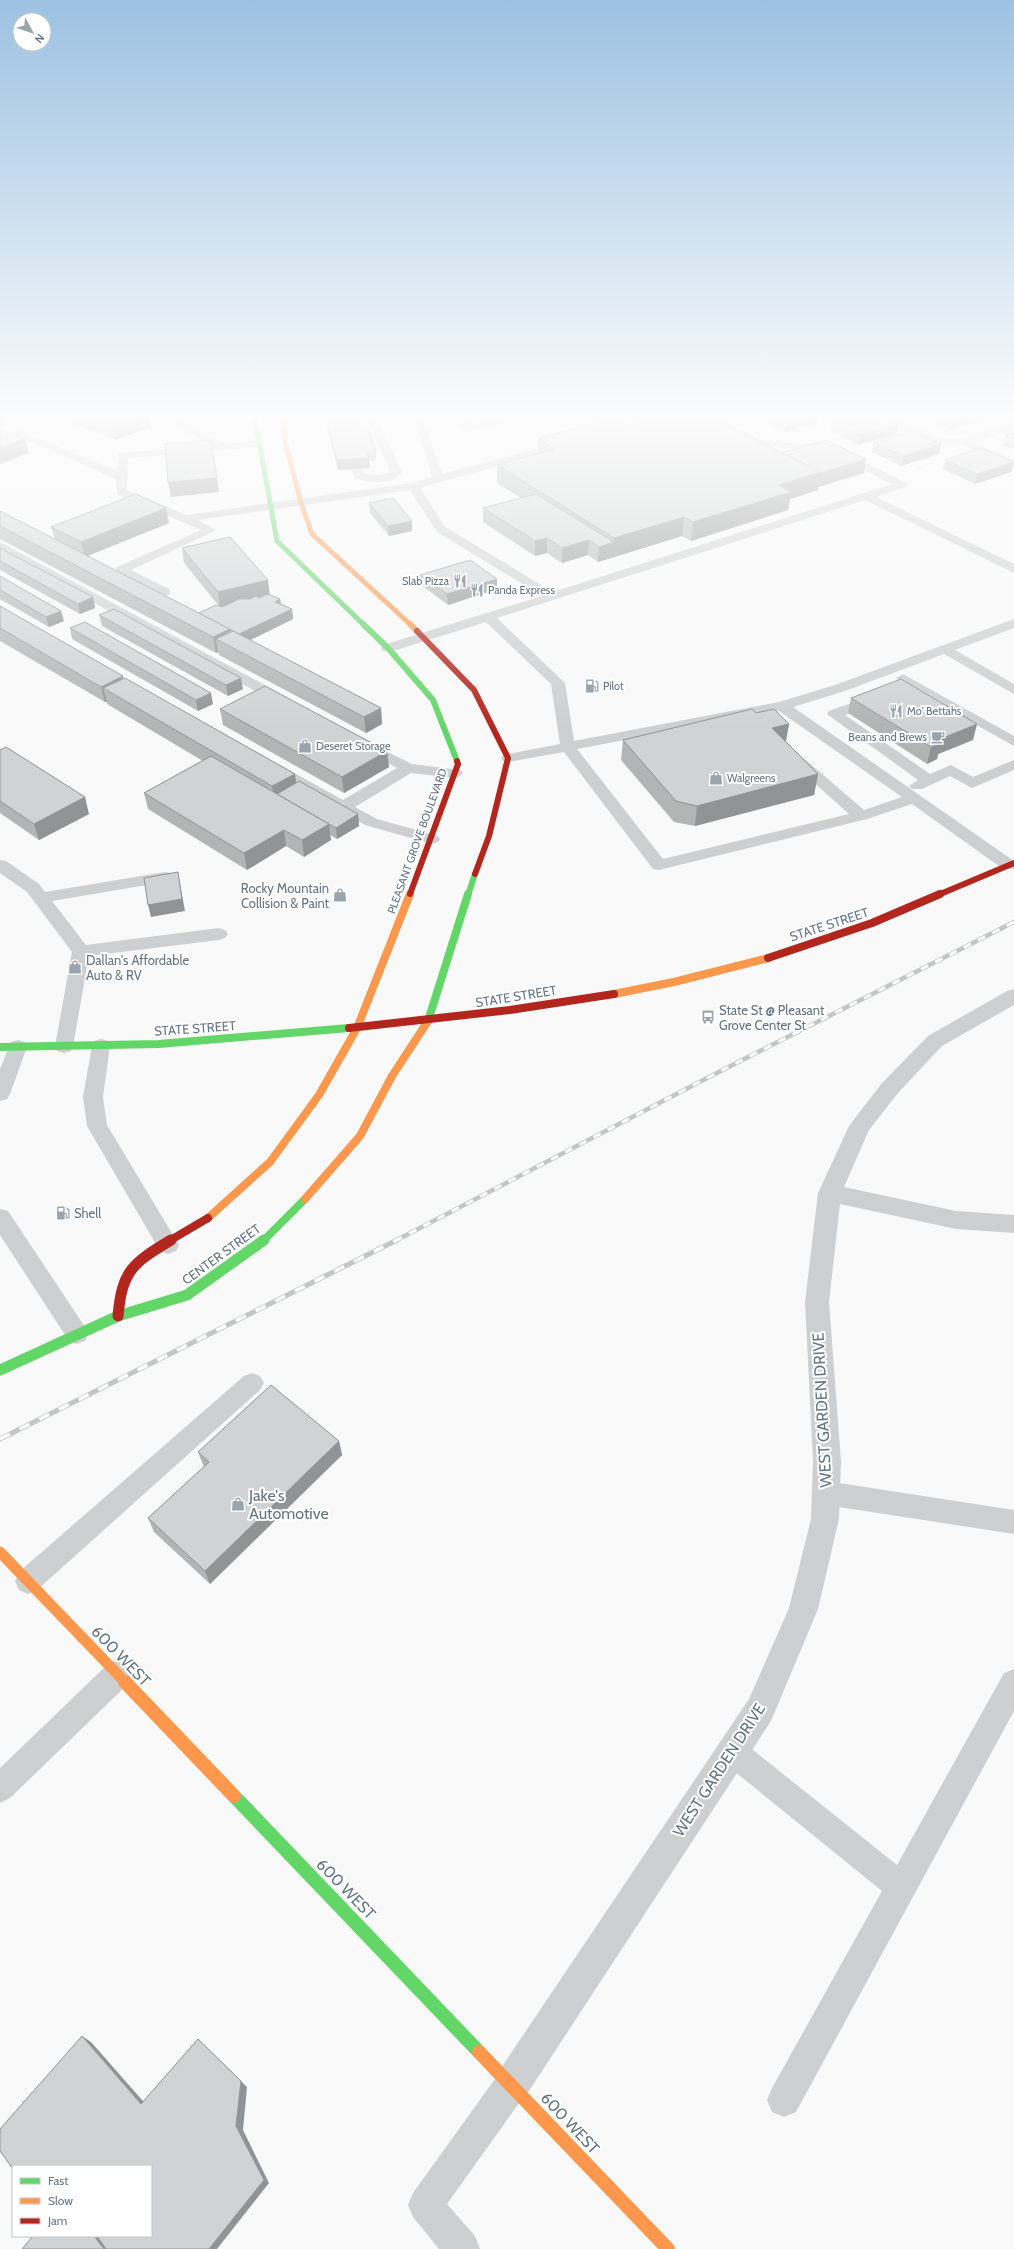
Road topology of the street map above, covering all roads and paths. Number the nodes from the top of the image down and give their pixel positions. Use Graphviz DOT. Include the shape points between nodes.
graph roads {
  1 [pos="184,519"];
  2 [pos="274,519"];
  3 [pos="307,519"];
  4 [pos="434,519"];
  5 [pos="794,519"];
  6 [pos="913,519"];
  7 [pos="0,546"];
  8 [pos="651,551"];
  9 [pos="680,555"];
  10 [pos="1014,569"];
  11 [pos="165,592"];
  12 [pos="551,596"];
  13 [pos="488,617"];
  14 [pos="1014,623"];
  15 [pos="424,638"];
  16 [pos="388,648"];
  17 [pos="945,649"];
  18 [pos="889,669"];
  19 [pos="915,685"];
  20 [pos="1014,690"];
  21 [pos="293,705"];
  22 [pos="782,706"];
  23 [pos="747,712"];
  24 [pos="761,727"];
  25 [pos="349,736"];
  26 [pos="1014,742"];
  27 [pos="568,747"];
  28 [pos="783,748"];
  29 [pos="508,758"];
  30 [pos="263,761"];
  31 [pos="1014,765"];
  32 [pos="408,768"];
  33 [pos="455,773"];
  34 [pos="929,780"];
  35 [pos="907,795"];
  36 [pos="343,807"];
  37 [pos="861,816"];
  38 [pos="432,839"];
  39 [pos="1011,864"];
  40 [pos="0,865"];
  41 [pos="165,877"];
  42 [pos="41,898"];
  43 [pos="219,934"];
  44 [pos="81,951"];
  45 [pos="1014,996"];
  46 [pos="428,1022"];
  47 [pos="358,1028"];
  48 [pos="64,1046"];
  49 [pos="101,1046"];
  50 [pos="9,1047"];
  51 [pos="0,1094"];
  52 [pos="830,1193"];
  53 [pos="0,1217"];
  54 [pos="1014,1224"];
  55 [pos="168,1245"];
  56 [pos="118,1316"];
  57 [pos="78,1334"];
  58 [pos="0,1370"];
  59 [pos="252,1383"];
  60 [pos="826,1493"];
  61 [pos="1014,1522"];
  62 [pos="0,1552"];
  63 [pos="28,1581"];
  64 [pos="118,1674"];
  65 [pos="1014,1683"];
  66 [pos="733,1752"];
  67 [pos="0,1788"];
  68 [pos="901,1887"];
  69 [pos="512,2084"];
  70 [pos="784,2100"];
  71 [pos="462,2249"];
  72 [pos="668,2249"];
  1 -- 11 [label="lane" via="211,530 121,570"];
  2 -- 16 [label="main road, PLEASANT GROVE BOULEVARD" via="278,541"];
  3 -- 15 [label="main road" via="312,534"];
  4 -- 12 [label="lane" via="441,529"];
  5 -- 9 [label="lane"];
  6 -- 10 [label="lane"];
  7 -- 21 [label="lane"];
  8 -- 9 [label="lane"];
  9 -- 12 [label="lane" via="635,563"];
  12 -- 13 [label="lane"];
  13 -- 15 [label="lane"];
  13 -- 27 [label="lane" via="558,683"];
  14 -- 17 [label="lane"];
  15 -- 16 [label="lane"];
  15 -- 29 [label="main road" via="474,690"];
  16 -- 33 [label="main road, PLEASANT GROVE BOULEVARD" via="433,700 458,764"];
  17 -- 18 [label="lane"];
  17 -- 20 [label="lane"];
  18 -- 19 [label="lane"];
  18 -- 22 [label="lane"];
  19 -- 26 [label="lane"];
  19 -- 34 [label="lane" via="834,714"];
  22 -- 23 [label="lane"];
  22 -- 35 [label="lane"];
  23 -- 24 [label="lane"];
  23 -- 27 [label="lane"];
  25 -- 32 [label="lane"];
  27 -- 29 [label="lane"];
  27 -- 37 [label="lane" via="659,865"];
  28 -- 37 [label="lane"];
  29 -- 46 [label="main road" via="489,836"];
  30 -- 36 [label="lane"];
  31 -- 34 [label="lane" via="972,783 951,770"];
  32 -- 33 [label="lane"];
  32 -- 36 [label="lane"];
  33 -- 38 [label="main road, PLEASANT GROVE BOULEVARD"];
  34 -- 35 [label="lane"];
  35 -- 37 [label="lane"];
  35 -- 39 [label="lane"];
  36 -- 38 [label="lane" via="371,822"];
  38 -- 47 [label="main road, PLEASANT GROVE BOULEVARD"];
  39 -- 46 [label="main road, STATE STREET" via="949,894 888,918 807,946 736,966 625,992"];
  40 -- 42 [label="lane" via="33,888"];
  41 -- 42 [label="lane"];
  42 -- 44 [label="lane"];
  43 -- 44 [label="lane"];
  44 -- 48 [label="lane"];
  45 -- 52 [label="street, WEST GARDEN DRIVE" via="935,1040 890,1088 860,1126"];
  46 -- 47 [label="main road, STATE STREET"];
  46 -- 56 [label="main road, CENTER STREET" via="392,1076 360,1136 316,1188 267,1238 187,1295"];
  47 -- 49 [label="main road, STATE STREET" via="247,1038"];
  47 -- 55 [label="main road" via="319,1095 270,1162 212,1215"];
  48 -- 49 [label="main road, STATE STREET"];
  48 -- 50 [label="main road, STATE STREET"];
  49 -- 55 [label="lane" via="93,1097 97,1126"];
  50 -- 51 [label="lane"];
  52 -- 54 [label="street" via="956,1220"];
  52 -- 60 [label="street, WEST GARDEN DRIVE" via="817,1302 827,1461"];
  53 -- 57 [label="lane"];
  55 -- 56 [label="main road" via="139,1261 128,1272 122,1284"];
  56 -- 57 [label="main road, CENTER STREET"];
  57 -- 58 [label="main road"];
  59 -- 63 [label="lane"];
  60 -- 61 [label="lane"];
  60 -- 66 [label="street, WEST GARDEN DRIVE" via="825,1519 803,1609 760,1710"];
  62 -- 63 [label="main road, 600 WEST"];
  63 -- 64 [label="main road, 600 WEST"];
  64 -- 67 [label="lane"];
  64 -- 69 [label="main road, 600 WEST"];
  65 -- 68 [label="lane"];
  66 -- 68 [label="lane"];
  66 -- 69 [label="street, WEST GARDEN DRIVE"];
  68 -- 70 [label="lane"];
  69 -- 71 [label="lane" via="424,2205"];
  69 -- 72 [label="main road, 600 WEST"];
}
